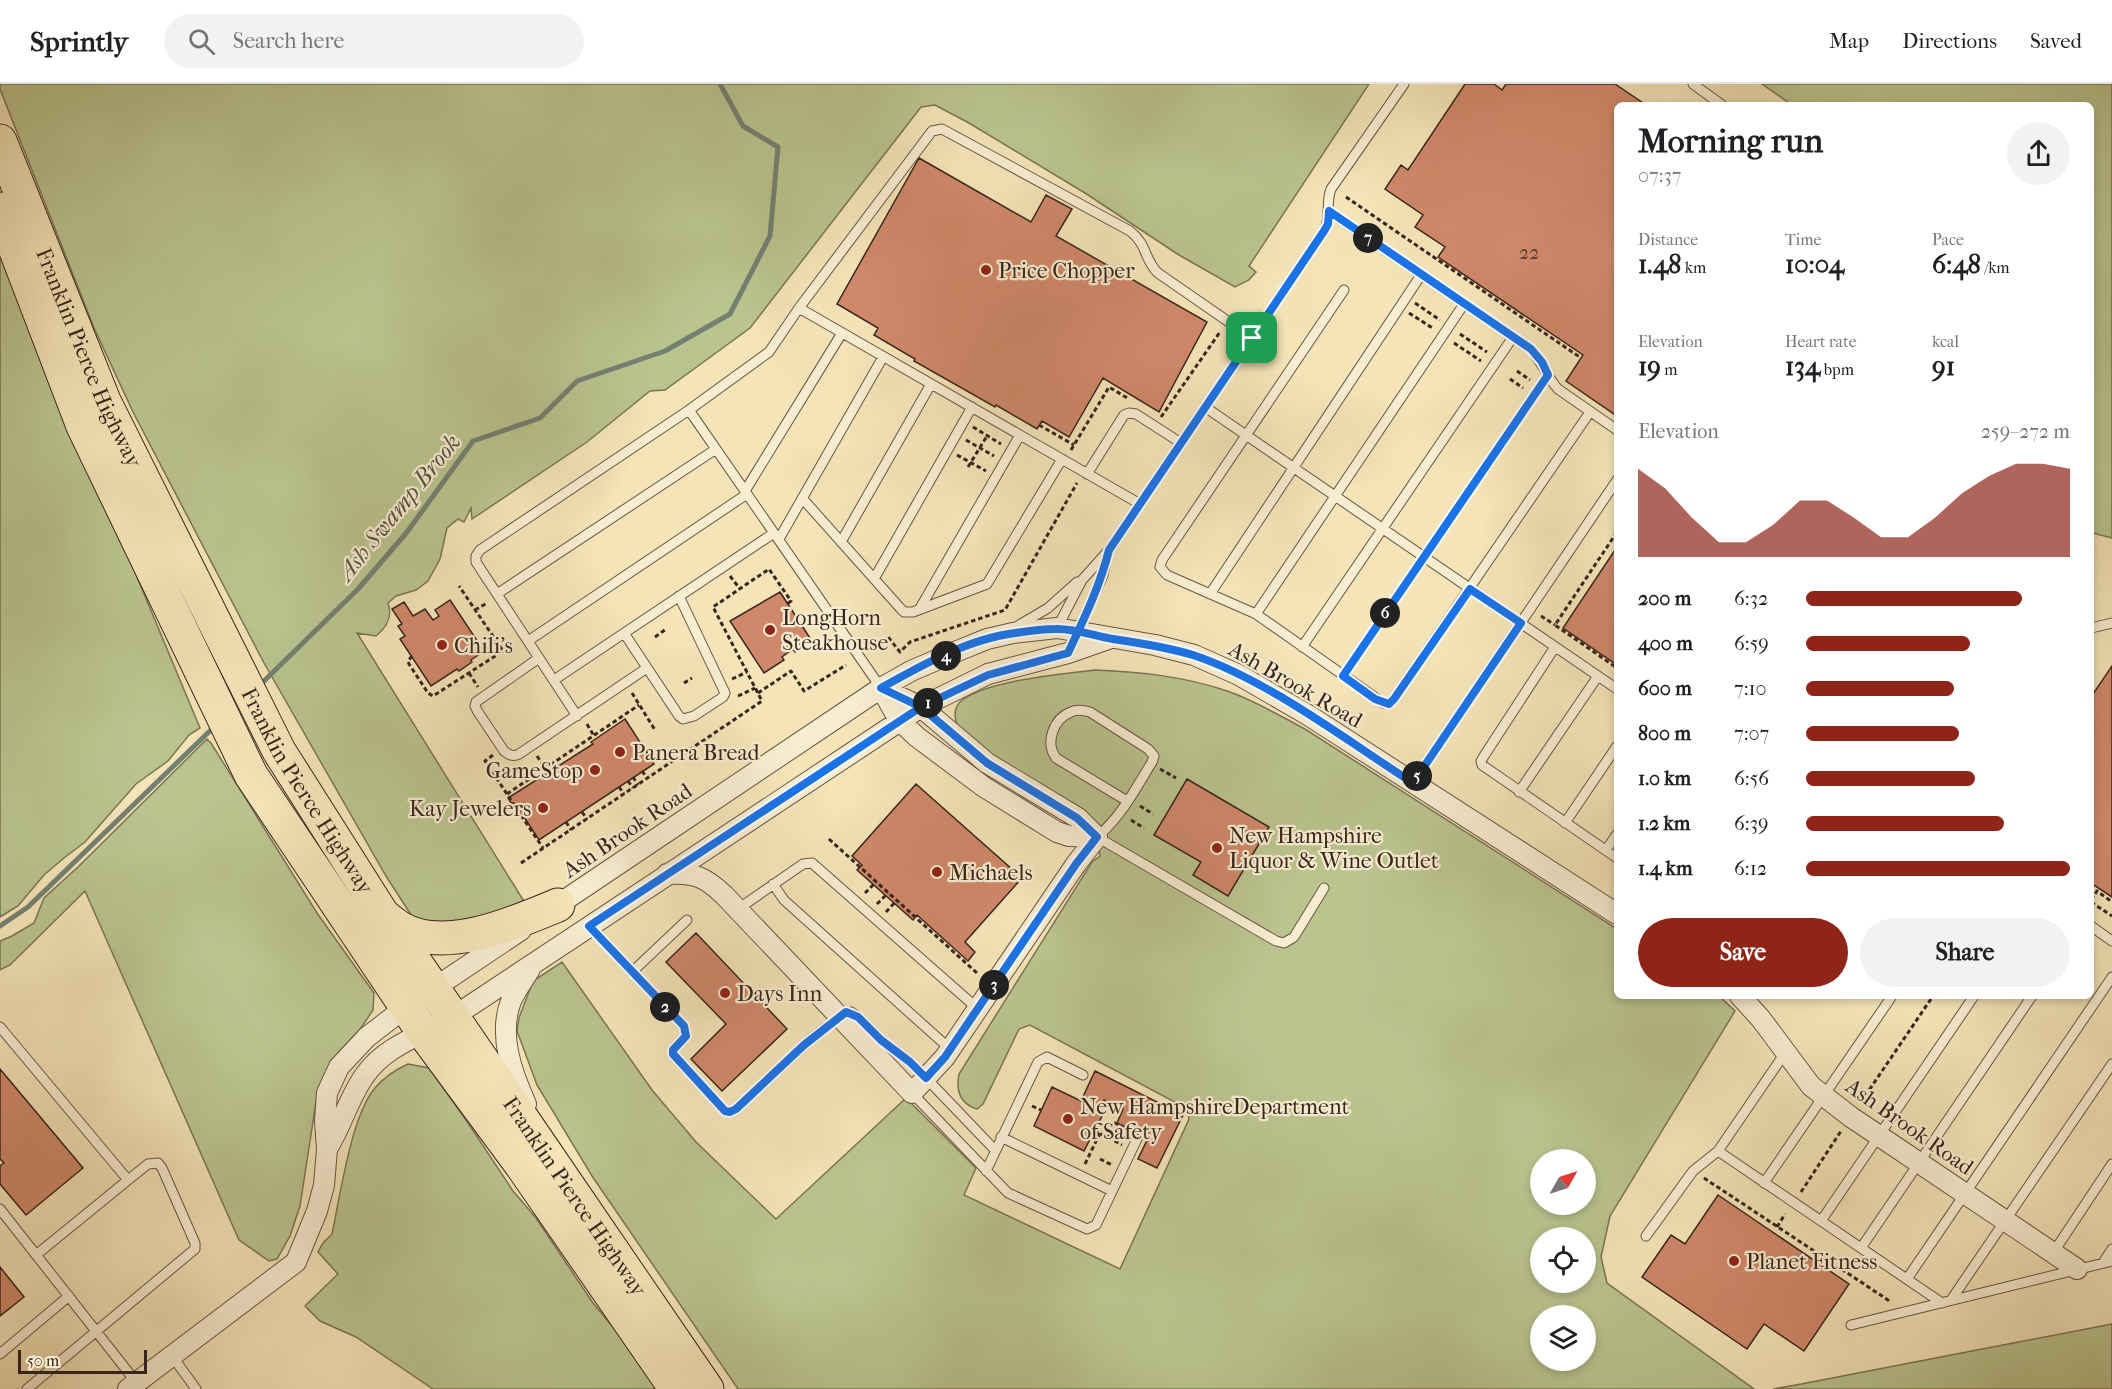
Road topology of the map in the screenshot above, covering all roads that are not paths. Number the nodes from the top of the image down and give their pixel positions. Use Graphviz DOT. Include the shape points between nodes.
graph roads {
  1 [pos="1404,84"];
  2 [pos="1693,84"];
  3 [pos="1718,102"];
  4 [pos="0,141"];
  5 [pos="0,209"];
  6 [pos="1329,211"];
  7 [pos="1421,275"];
  8 [pos="1344,290"];
  9 [pos="1464,303"];
  10 [pos="799,308"];
  11 [pos="842,333"];
  12 [pos="1513,337"];
  13 [pos="1252,338"];
  14 [pos="883,357"];
  15 [pos="1548,375"];
  16 [pos="931,384"];
  17 [pos="1205,406"];
  18 [pos="972,407"];
  19 [pos="689,410"];
  20 [pos="1590,412"];
  21 [pos="1614,428"];
  22 [pos="1020,435"];
  23 [pos="1247,435"];
  24 [pos="1180,443"];
  25 [pos="716,449"];
  26 [pos="1062,459"];
  27 [pos="1294,467"];
  28 [pos="1087,474"];
  29 [pos="1614,484"];
  30 [pos="746,493"];
  31 [pos="1335,496"];
  32 [pos="802,498"];
  33 [pos="1140,504"];
  34 [pos="1383,529"];
  35 [pos="776,536"];
  36 [pos="841,542"];
  37 [pos="1109,550"];
  38 [pos="1424,556"];
  39 [pos="1088,572"];
  40 [pos="874,579"];
  41 [pos="1470,589"];
  42 [pos="497,594"];
  43 [pos="1210,594"];
  44 [pos="680,596"];
  45 [pos="919,610"];
  46 [pos="1256,614"];
  47 [pos="1521,623"];
  48 [pos="2112,623"];
  49 [pos="2094,627"];
  50 [pos="1057,628"];
  51 [pos="1078,632"];
  52 [pos="624,633"];
  53 [pos="1111,638"];
  54 [pos="987,639"];
  55 [pos="528,641"];
  56 [pos="1302,647"];
  57 [pos="1555,647"];
  58 [pos="1068,653"];
  59 [pos="539,658"];
  60 [pos="647,668"];
  61 [pos="1343,676"];
  62 [pos="1598,676"];
  63 [pos="554,680"];
  64 [pos="1614,687"];
  65 [pos="881,688"];
  66 [pos="921,707"];
  67 [pos="577,716"];
  68 [pos="899,720"];
  69 [pos="1614,750"];
  70 [pos="1413,783"];
  71 [pos="1519,792"];
  72 [pos="1127,801"];
  73 [pos="1565,823"];
  74 [pos="1097,837"];
  75 [pos="1614,838"];
  76 [pos="1606,850"];
  77 [pos="1614,856"];
  78 [pos="667,874"];
  79 [pos="773,885"];
  80 [pos="1324,888"];
  81 [pos="558,905"];
  82 [pos="738,909"];
  83 [pos="1614,912"];
  84 [pos="383,915"];
  85 [pos="687,920"];
  86 [pos="589,926"];
  87 [pos="2094,928"];
  88 [pos="2112,941"];
  89 [pos="535,962"];
  90 [pos="632,972"];
  91 [pos="2112,977"];
  92 [pos="433,989"];
  93 [pos="1743,999"];
  94 [pos="1890,999"];
  95 [pos="1972,999"];
  96 [pos="2030,999"];
  97 [pos="978,1009"];
  98 [pos="840,1016"];
  99 [pos="453,1017"];
  100 [pos="414,1020"];
  101 [pos="0,1028"];
  102 [pos="950,1049"];
  103 [pos="1785,1053"];
  104 [pos="2112,1064"];
  105 [pos="1083,1075"];
  106 [pos="926,1078"];
  107 [pos="912,1093"];
  108 [pos="1824,1096"];
  109 [pos="1879,1136"];
  110 [pos="1001,1137"];
  111 [pos="1137,1139"];
  112 [pos="327,1149"];
  113 [pos="995,1150"];
  114 [pos="1718,1151"];
  115 [pos="553,1161"];
  116 [pos="1919,1163"];
  117 [pos="2112,1164"];
  118 [pos="986,1170"];
  119 [pos="128,1180"];
  120 [pos="1764,1183"];
  121 [pos="1112,1191"];
  122 [pos="1965,1194"];
  123 [pos="0,1209"];
  124 [pos="1821,1221"];
  125 [pos="2005,1221"];
  126 [pos="1646,1236"];
  127 [pos="1861,1248"];
  128 [pos="2112,1249"];
  129 [pos="2053,1253"];
  130 [pos="36,1255"];
  131 [pos="2107,1262"];
  132 [pos="2077,1269"];
  133 [pos="1907,1279"];
  134 [pos="69,1296"];
  135 [pos="1946,1301"];
  136 [pos="1851,1325"];
  137 [pos="97,1332"];
  138 [pos="0,1354"];
  139 [pos="172,1356"];
  140 [pos="132,1386"];
  141 [pos="27,1389"];
  142 [pos="196,1389"];
  143 [pos="676,1389"];
  144 [pos="707,1389"];
  1 -- 6 [label="lane" via="1331,189"];
  2 -- 3 [label="lane"];
  4 -- 84 [label="highway, Franklin Pierce Highway" via="104,401 226,648 279,751"];
  5 -- 100 [label="highway, Franklin Pierce Highway" via="83,426 251,775"];
  6 -- 7 [label="lane"];
  6 -- 13 [label="lane" via="1324,231"];
  7 -- 9 [label="lane"];
  7 -- 27 [label="lane"];
  8 -- 23 [label="lane"];
  9 -- 12 [label="lane"];
  9 -- 31 [label="lane"];
  10 -- 11 [label="lane"];
  10 -- 13 [label="lane" via="927,135 937,128 1130,231 1142,243 1158,273"];
  10 -- 19 [label="lane" via="769,352"];
  11 -- 14 [label="lane"];
  11 -- 30 [label="lane"];
  12 -- 15 [label="lane" via="1531,349"];
  12 -- 34 [label="lane"];
  13 -- 17 [label="lane"];
  14 -- 16 [label="lane"];
  14 -- 32 [label="lane"];
  15 -- 20 [label="lane" via="1558,389"];
  15 -- 38 [label="lane"];
  16 -- 18 [label="lane"];
  16 -- 36 [label="lane"];
  17 -- 23 [label="lane"];
  17 -- 24 [label="lane"];
  18 -- 22 [label="lane"];
  18 -- 40 [label="lane"];
  19 -- 25 [label="lane"];
  19 -- 42 [label="lane" via="480,550 476,562"];
  20 -- 21 [label="lane"];
  20 -- 41 [label="lane"];
  22 -- 26 [label="lane"];
  22 -- 45 [label="lane"];
  23 -- 27 [label="lane"];
  23 -- 43 [label="lane" via="1160,567 1167,575"];
  24 -- 28 [label="lane" via="1129,413"];
  24 -- 33 [label="lane"];
  25 -- 30 [label="lane"];
  25 -- 42 [label="lane"];
  26 -- 28 [label="lane"];
  26 -- 45 [label="lane" via="987,584"];
  27 -- 31 [label="lane"];
  27 -- 43 [label="lane"];
  28 -- 33 [label="lane"];
  29 -- 47 [label="lane"];
  30 -- 35 [label="lane"];
  30 -- 55 [label="lane"];
  31 -- 34 [label="lane"];
  31 -- 46 [label="lane"];
  32 -- 35 [label="lane"];
  32 -- 36 [label="lane"];
  33 -- 37 [label="lane"];
  34 -- 38 [label="lane"];
  34 -- 56 [label="lane"];
  35 -- 44 [label="lane"];
  35 -- 65 [label="lane"];
  36 -- 40 [label="lane"];
  37 -- 39 [label="lane"];
  37 -- 51 [label="lane" via="1103,575"];
  38 -- 41 [label="lane"];
  38 -- 61 [label="lane"];
  39 -- 50 [label="lane"];
  39 -- 54 [label="lane" via="1038,615"];
  40 -- 45 [label="lane" via="904,612"];
  41 -- 47 [label="lane"];
  41 -- 61 [label="lane" via="1389,704 1375,699"];
  42 -- 55 [label="lane"];
  43 -- 46 [label="lane"];
  44 -- 52 [label="lane"];
  44 -- 60 [label="lane" via="725,693 694,716 683,719"];
  46 -- 56 [label="lane"];
  47 -- 57 [label="lane"];
  47 -- 70 [label="lane"];
  48 -- 49 [label="lane"];
  50 -- 51 [label="street, Ash Brook Road"];
  50 -- 54 [label="street, Ash Brook Road"];
  51 -- 53 [label="street, Ash Brook Road"];
  51 -- 58 [label="lane"];
  52 -- 60 [label="lane"];
  52 -- 63 [label="lane"];
  53 -- 58 [label="street"];
  53 -- 70 [label="street, Ash Brook Road" via="1194,656 1239,675"];
  54 -- 65 [label="street, Ash Brook Road"];
  55 -- 59 [label="lane"];
  56 -- 61 [label="lane"];
  57 -- 62 [label="lane"];
  57 -- 71 [label="lane" via="1481,761 1486,769"];
  58 -- 66 [label="street" via="988,675"];
  59 -- 63 [label="lane"];
  59 -- 67 [label="lane" via="476,702 478,712 502,749 508,755 519,754"];
  60 -- 67 [label="lane"];
  62 -- 64 [label="lane"];
  62 -- 71 [label="lane"];
  63 -- 67 [label="lane"];
  65 -- 66 [label="street"];
  65 -- 68 [label="street"];
  65 -- 81 [label="street, Ash Brook Road"];
  66 -- 68 [label="street"];
  66 -- 74 [label="street" via="987,763 1077,818"];
  68 -- 74 [label="street" via="957,768 1057,832"];
  68 -- 78 [label="street"];
  69 -- 73 [label="lane"];
  70 -- 83 [label="street, Ash Brook Road"];
  71 -- 73 [label="lane"];
  72 -- 72 [label="lane" via="1154,756 1090,712 1070,712 1052,734 1052,753"];
  72 -- 74 [label="lane"];
  73 -- 76 [label="lane"];
  74 -- 80 [label="lane" via="1284,943 1294,937"];
  74 -- 97 [label="street"];
  75 -- 76 [label="lane"];
  76 -- 77 [label="lane"];
  78 -- 82 [label="street" via="692,874 704,879"];
  78 -- 86 [label="street"];
  79 -- 82 [label="lane"];
  79 -- 97 [label="lane" via="812,862"];
  79 -- 102 [label="lane" via="784,900"];
  81 -- 84 [label="highway" via="494,930 459,936 419,934 401,929"];
  81 -- 92 [label="street, Ash Brook Road"];
  82 -- 98 [label="street"];
  84 -- 92 [label="highway, Franklin Pierce Highway"];
  85 -- 90 [label="lane"];
  86 -- 89 [label="street"];
  86 -- 90 [label="lane"];
  87 -- 88 [label="lane"];
  89 -- 99 [label="street"];
  89 -- 115 [label="street" via="511,1002 507,1047 521,1093"];
  90 -- 98 [label="lane" via="686,1031 684,1040 673,1050 675,1058 725,1111 736,1109"];
  91 -- 122 [label="lane"];
  92 -- 99 [label="highway, Franklin Pierce Highway"];
  92 -- 100 [label="street, Ash Brook Road"];
  93 -- 103 [label="street, Ash Brook Road"];
  94 -- 108 [label="lane"];
  95 -- 109 [label="lane"];
  96 -- 116 [label="lane"];
  97 -- 102 [label="street"];
  98 -- 106 [label="lane" via="846,1012 858,1017"];
  98 -- 107 [label="street"];
  99 -- 100 [label="street"];
  99 -- 115 [label="highway, Franklin Pierce Highway"];
  100 -- 112 [label="street" via="402,1043 359,1083"];
  100 -- 112 [label="street" via="368,1037 339,1067 327,1093"];
  100 -- 143 [label="highway, Franklin Pierce Highway" via="522,1166"];
  101 -- 119 [label="lane"];
  102 -- 106 [label="street"];
  103 -- 108 [label="street, Ash Brook Road"];
  103 -- 114 [label="lane"];
  104 -- 125 [label="lane"];
  105 -- 110 [label="lane" via="1047,1057 1042,1059"];
  106 -- 107 [label="street"];
  106 -- 113 [label="lane"];
  107 -- 118 [label="lane"];
  108 -- 109 [label="street, Ash Brook Road"];
  108 -- 120 [label="lane"];
  109 -- 116 [label="street, Ash Brook Road"];
  109 -- 124 [label="lane"];
  110 -- 113 [label="lane"];
  110 -- 121 [label="lane"];
  111 -- 121 [label="lane"];
  112 -- 139 [label="street" via="317,1211 296,1262"];
  113 -- 118 [label="lane"];
  114 -- 120 [label="lane"];
  114 -- 126 [label="lane" via="1693,1171"];
  115 -- 144 [label="highway, Franklin Pierce Highway"];
  116 -- 122 [label="street, Ash Brook Road"];
  116 -- 127 [label="lane"];
  117 -- 129 [label="lane"];
  118 -- 121 [label="lane" via="1014,1196 1087,1229 1096,1225"];
  119 -- 130 [label="lane"];
  119 -- 137 [label="lane" via="148,1164 158,1163 195,1249"];
  120 -- 124 [label="lane"];
  122 -- 125 [label="street, Ash Brook Road"];
  122 -- 133 [label="lane"];
  123 -- 130 [label="lane"];
  124 -- 127 [label="lane"];
  125 -- 129 [label="street, Ash Brook Road"];
  125 -- 135 [label="lane"];
  127 -- 133 [label="lane"];
  128 -- 131 [label="lane"];
  129 -- 132 [label="street, Ash Brook Road"];
  130 -- 134 [label="lane"];
  131 -- 132 [label="lane"];
  132 -- 135 [label="lane"];
  133 -- 135 [label="lane"];
  134 -- 137 [label="lane"];
  134 -- 138 [label="lane"];
  135 -- 136 [label="lane"];
  137 -- 140 [label="lane"];
  137 -- 141 [label="lane"];
  139 -- 140 [label="street"];
  139 -- 142 [label="lane"];
}
